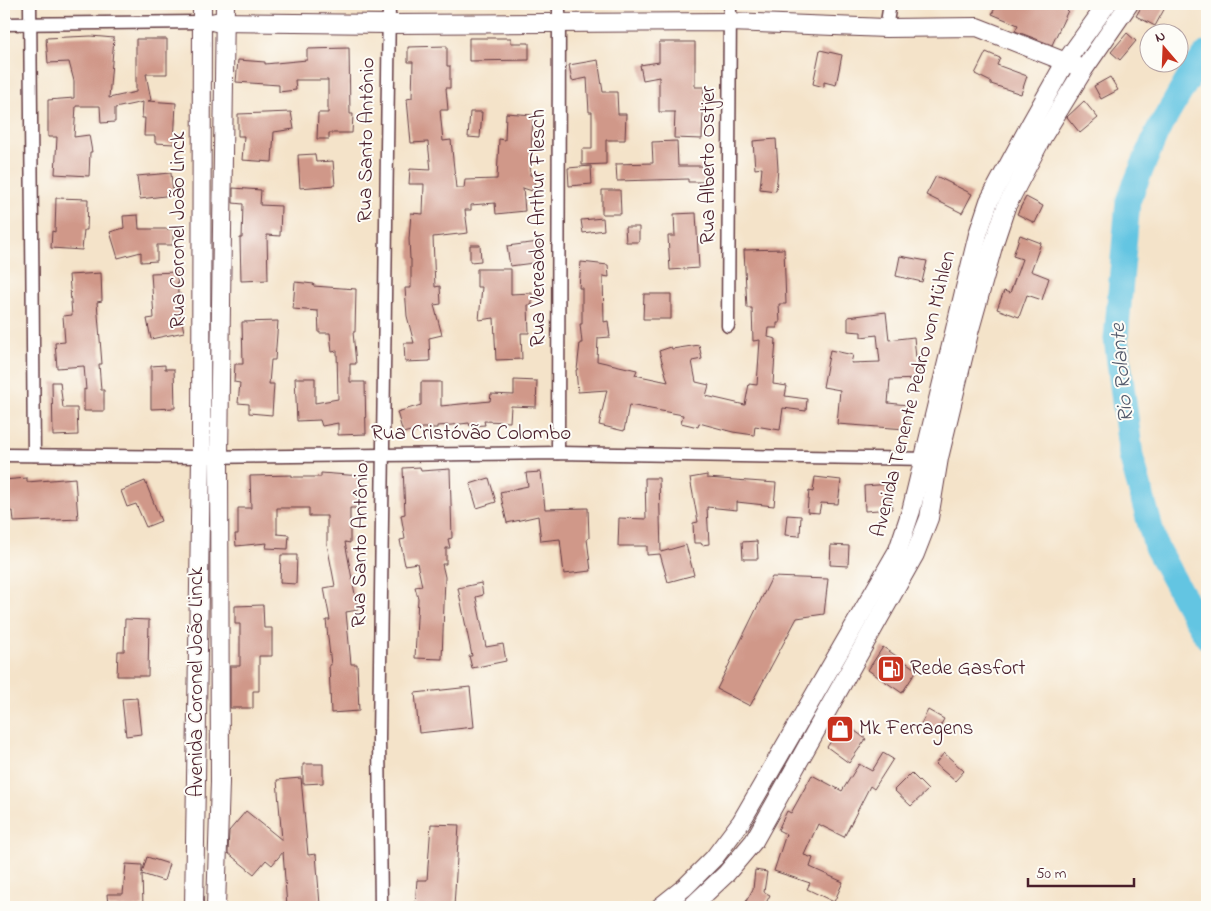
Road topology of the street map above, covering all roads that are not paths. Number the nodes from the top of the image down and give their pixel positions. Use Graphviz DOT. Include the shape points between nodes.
graph roads {
  1 [pos="30,4"];
  2 [pos="202,4"];
  3 [pos="225,4"];
  4 [pos="389,4"];
  5 [pos="559,4"];
  6 [pos="730,4"];
  7 [pos="890,4"];
  8 [pos="1107,4"];
  9 [pos="1129,4"];
  10 [pos="202,22"];
  11 [pos="730,22"];
  12 [pos="226,23"];
  13 [pos="559,23"];
  14 [pos="4,24"];
  15 [pos="29,24"];
  16 [pos="388,24"];
  17 [pos="886,28"];
  18 [pos="1066,61"];
  19 [pos="1084,69"];
  20 [pos="728,326"];
  21 [pos="558,453"];
  22 [pos="4,455"];
  23 [pos="34,455"];
  24 [pos="382,455"];
  25 [pos="210,457"];
  26 [pos="931,459"];
  27 [pos="833,662"];
  28 [pos="850,670"];
  29 [pos="194,907"];
  30 [pos="216,907"];
  31 [pos="381,907"];
  32 [pos="660,907"];
  33 [pos="690,907"];
  1 -- 15 [label="street"];
  2 -- 10 [label="main road, Rua Coronel João Linck"];
  3 -- 12 [label="main road, Rua Coronel João Linck"];
  4 -- 16 [label="street, Rua Santo Antônio"];
  5 -- 13 [label="street, Rua Vereador Arthur Flesch"];
  6 -- 11 [label="street, Rua Alberto Ostjer"];
  7 -- 17 [label="street"];
  8 -- 18 [label="main road, Avenida Tenente Pedro von Mühlen"];
  9 -- 19 [label="main road, Avenida Tenente Pedro von Mühlen"];
  10 -- 12 [label="main road"];
  10 -- 15 [label="street"];
  10 -- 25 [label="main road, Rua Coronel João Linck"];
  11 -- 13 [label="main road"];
  11 -- 17 [label="main road"];
  11 -- 20 [label="street, Rua Alberto Ostjer"];
  12 -- 16 [label="main road"];
  12 -- 25 [label="main road, Rua Coronel João Linck"];
  13 -- 16 [label="main road"];
  13 -- 21 [label="street, Rua Vereador Arthur Flesch"];
  14 -- 15 [label="street"];
  15 -- 23 [label="street"];
  16 -- 24 [label="street, Rua Santo Antônio"];
  17 -- 18 [label="main road" via="977,27"];
  18 -- 19 [label="main road"];
  18 -- 26 [label="main road, Avenida Tenente Pedro von Mühlen" via="989,201 978,234"];
  19 -- 26 [label="main road, Avenida Tenente Pedro von Mühlen" via="1043,136 1006,207"];
  21 -- 24 [label="street, Rua Cristóvão Colombo"];
  21 -- 26 [label="street, Rua Cristóvão Colombo"];
  22 -- 23 [label="street, Rua Cristóvão Colombo"];
  23 -- 25 [label="street, Rua Cristóvão Colombo"];
  24 -- 25 [label="street, Rua Cristóvão Colombo"];
  24 -- 31 [label="street, Rua Santo Antônio"];
  25 -- 29 [label="main road, Avenida Coronel João Linck"];
  25 -- 30 [label="main road, Avenida Coronel João Linck" via="220,782"];
  26 -- 27 [label="main road, Avenida Tenente Pedro von Mühlen" via="898,550"];
  26 -- 28 [label="main road, Avenida Tenente Pedro von Mühlen" via="929,518 914,554"];
  27 -- 28 [label="main road"];
  27 -- 32 [label="main road, Avenida Tenente Pedro von Mühlen" via="741,822 714,858"];
  28 -- 33 [label="main road, Avenida Tenente Pedro von Mühlen" via="754,841 726,874"];
}
